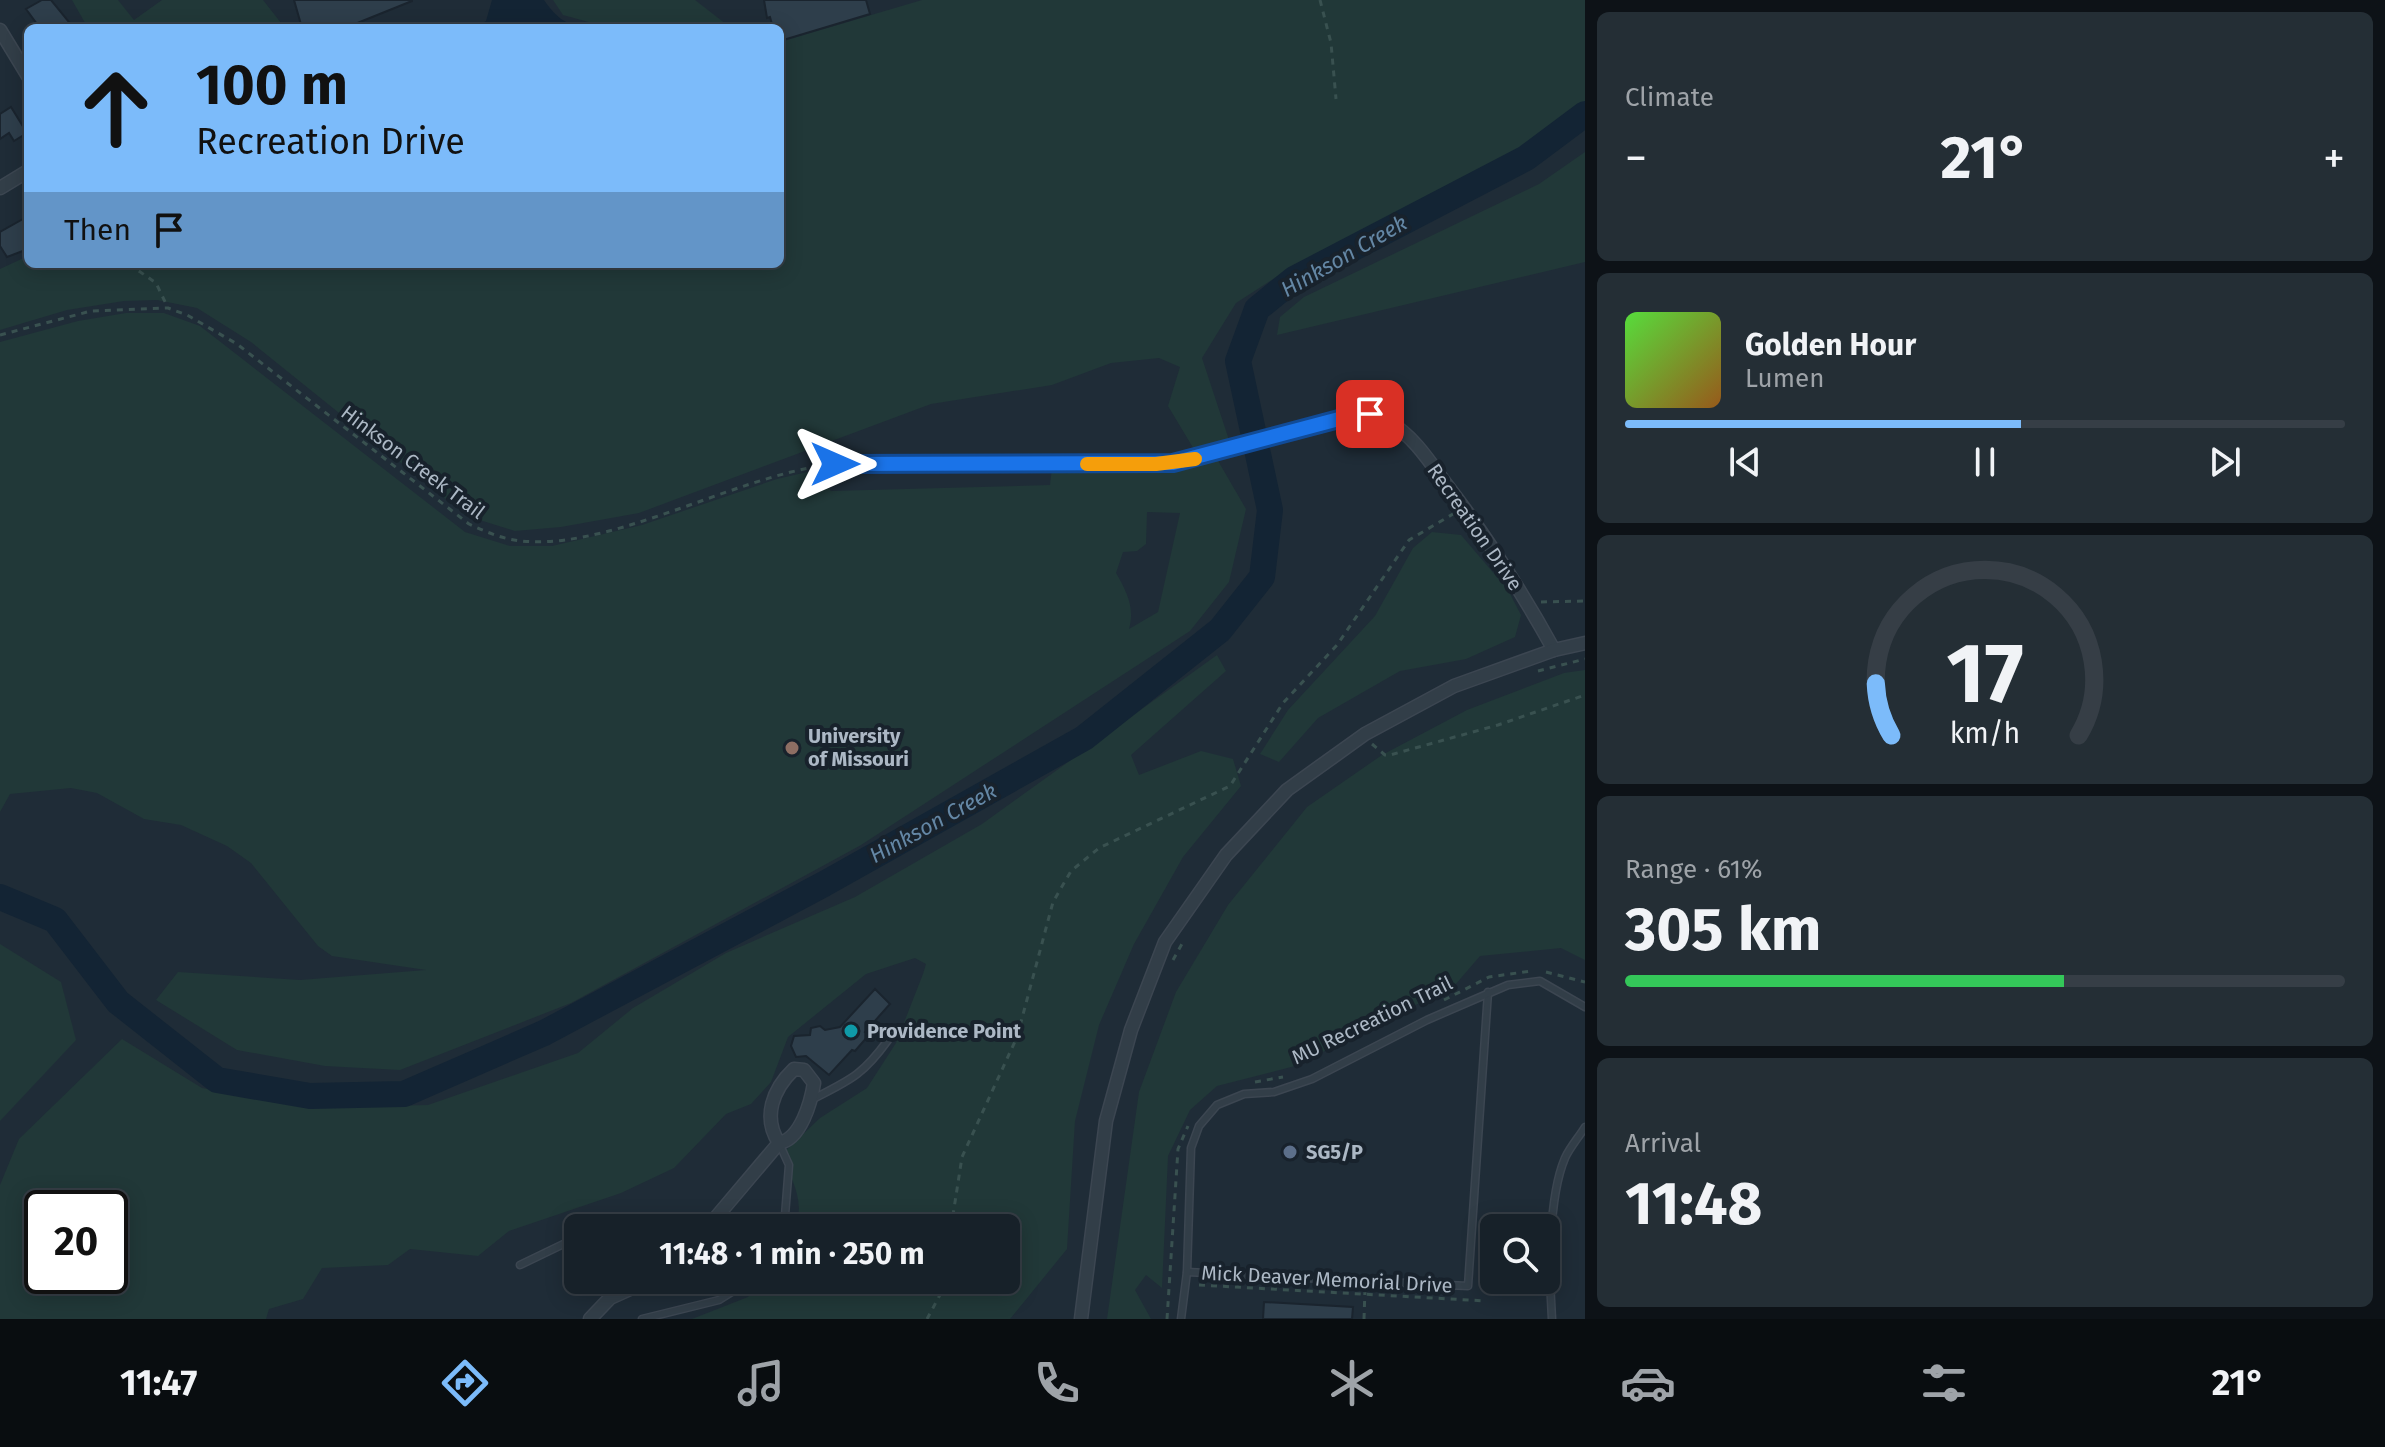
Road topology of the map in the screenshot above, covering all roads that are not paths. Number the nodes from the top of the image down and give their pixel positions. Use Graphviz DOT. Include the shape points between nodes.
graph roads {
  1 [pos="0,30"];
  2 [pos="24,69"];
  3 [pos="24,173"];
  4 [pos="0,188"];
  5 [pos="1051,463"];
  6 [pos="835,464"];
  7 [pos="1585,643"];
  8 [pos="1554,650"];
  9 [pos="1488,992"];
  10 [pos="1585,1007"];
  11 [pos="888,1040"];
  12 [pos="811,1100"];
  13 [pos="1585,1127"];
  14 [pos="779,1143"];
  15 [pos="719,1214"];
  16 [pos="785,1214"];
  17 [pos="564,1244"];
  18 [pos="520,1265"];
  19 [pos="1187,1272"];
  20 [pos="615,1294"];
  21 [pos="729,1294"];
  22 [pos="590,1319"];
  23 [pos="642,1319"];
  24 [pos="1081,1319"];
  25 [pos="1181,1319"];
  26 [pos="1552,1319"];
  1 -- 2 [label="street"];
  3 -- 4 [label="street"];
  5 -- 6 [label="lane"];
  5 -- 8 [label="street, Recreation Drive" via="1195,459 1370,414 1389,422 1423,453 1527,601"];
  7 -- 8 [label="street"];
  8 -- 24 [label="street" via="1454,686 1287,790 1226,855 1165,942 1131,1030 1106,1121"];
  9 -- 10 [label="lane, Mick Deaver Memorial Drive" via="1540,981"];
  9 -- 19 [label="lane, Mick Deaver Memorial Drive" via="1312,1079 1217,1105 1199,1126 1191,1148"];
  9 -- 19 [label="lane, Mick Deaver Memorial Drive" via="1468,1286"];
  11 -- 12 [label="lane" via="868,1068"];
  12 -- 14 [label="street" via="791,1137"];
  12 -- 14 [label="street" via="810,1075 794,1069 773,1100 769,1126"];
  13 -- 26 [label="lane" via="1565,1158 1556,1194"];
  14 -- 15 [label="street"];
  14 -- 16 [label="lane" via="789,1165"];
  17 -- 18 [label="lane"];
  19 -- 25 [label="lane, Mick Deaver Memorial Drive"];
  20 -- 22 [label="street"];
  21 -- 23 [label="lane"];
}
